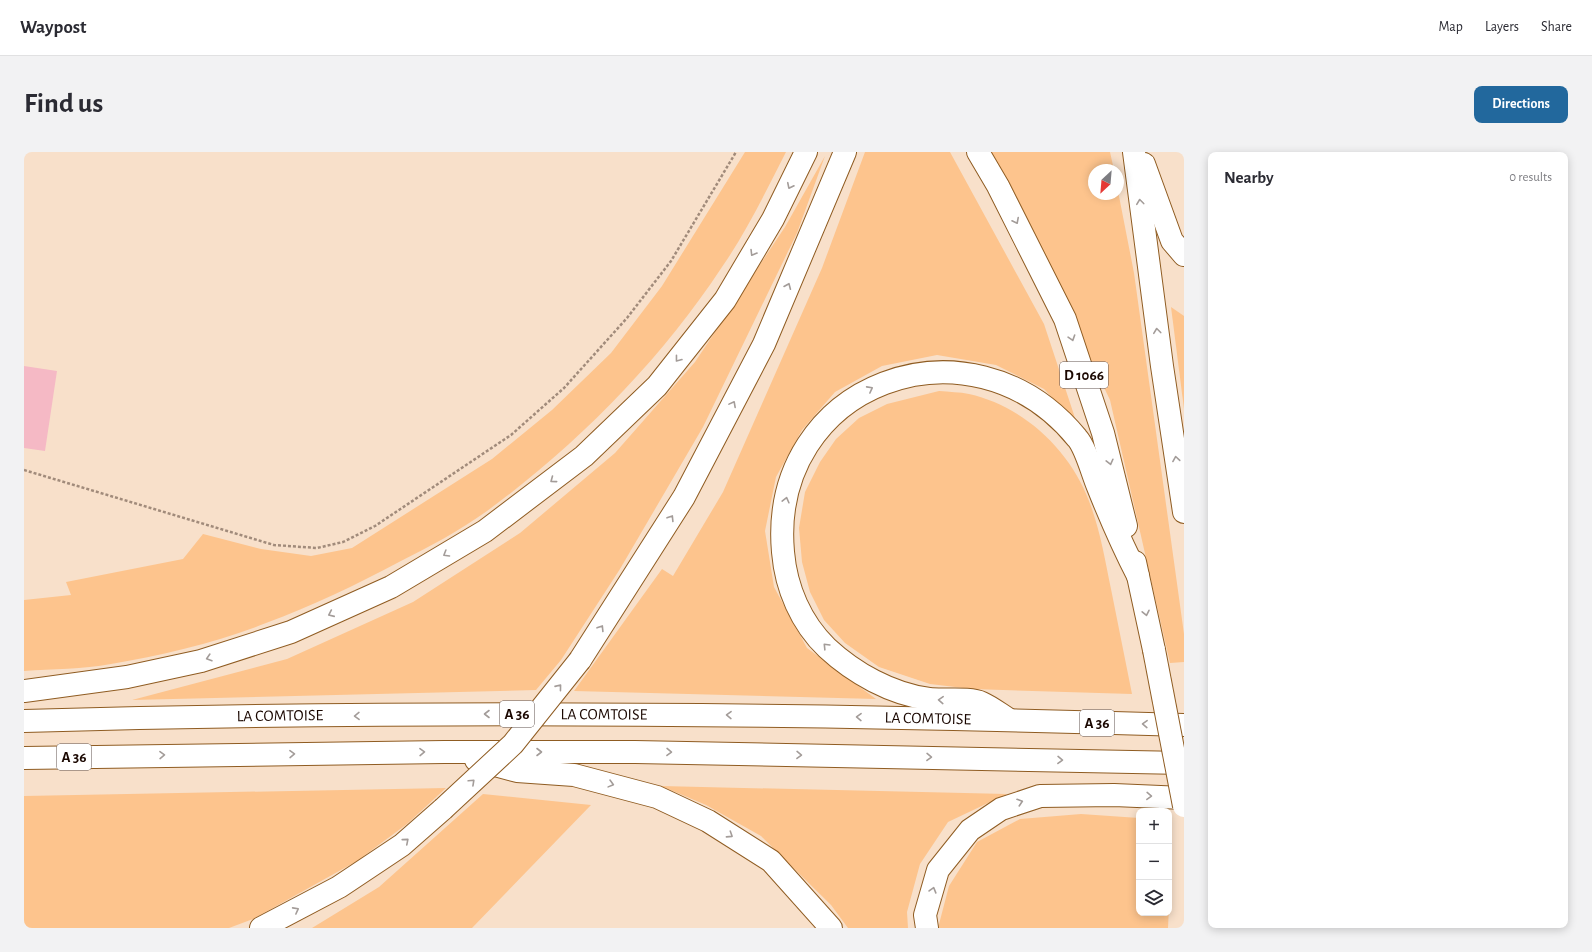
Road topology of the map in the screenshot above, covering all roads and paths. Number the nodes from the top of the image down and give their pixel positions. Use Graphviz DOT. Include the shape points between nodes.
graph roads {
  1 [pos="736,152"];
  2 [pos="806,152"];
  3 [pos="845,152"];
  4 [pos="978,152"];
  5 [pos="1134,152"];
  6 [pos="1140,152"];
  7 [pos="1184,255"];
  8 [pos="24,470"];
  9 [pos="1184,512"];
  10 [pos="1138,576"];
  11 [pos="24,691"];
  12 [pos="1010,720"];
  13 [pos="24,721"];
  14 [pos="1184,725"];
  15 [pos="444,752"];
  16 [pos="24,758"];
  17 [pos="1184,763"];
  18 [pos="1184,798"];
  19 [pos="1184,806"];
  20 [pos="261,928"];
  21 [pos="832,928"];
  22 [pos="927,928"];
  1 -- 8 [label="path" via="671,261 627,318 564,388 511,435 375,526 343,542 317,548 274,545"];
  2 -- 11 [label="highway, one-way" via="773,220 725,300 657,386 584,456 485,531 391,587 291,632 194,662 127,677"];
  20 -- 3 [label="highway, one-way, bridge" via="339,887 402,845 512,744 580,660 684,497 764,344"];
  4 -- 10 [label="highway, D 1066, one-way" via="998,186 1065,319 1103,432"];
  9 -- 5 [label="highway, one-way"];
  6 -- 7 [label="highway" via="1172,242"];
  12 -- 10 [label="highway, one-way" via="980,702 927,699 900,692 874,681 836,656 806,622 792,595 784,566 784,503 794,472 809,444 829,418 853,398 878,385 904,376 933,371 966,372 996,380 1022,391 1051,411 1079,439 1117,534"];
  10 -- 19 [label="highway, D 1066, one-way, bridge"];
  12 -- 13 [label="highway, LA COMTOISE / A 36, one-way" via="633,714"];
  14 -- 12 [label="highway, LA COMTOISE / A 36, one-way"];
  16 -- 15 [label="highway, A 36, one-way"];
  15 -- 17 [label="highway, A 36, one-way" via="635,752"];
  15 -- 21 [label="highway, one-way" via="517,771 574,774 657,797 708,820 771,861"];
  22 -- 18 [label="highway, one-way" via="926,916 938,870 970,830 1001,809 1040,796 1114,795"];
}
